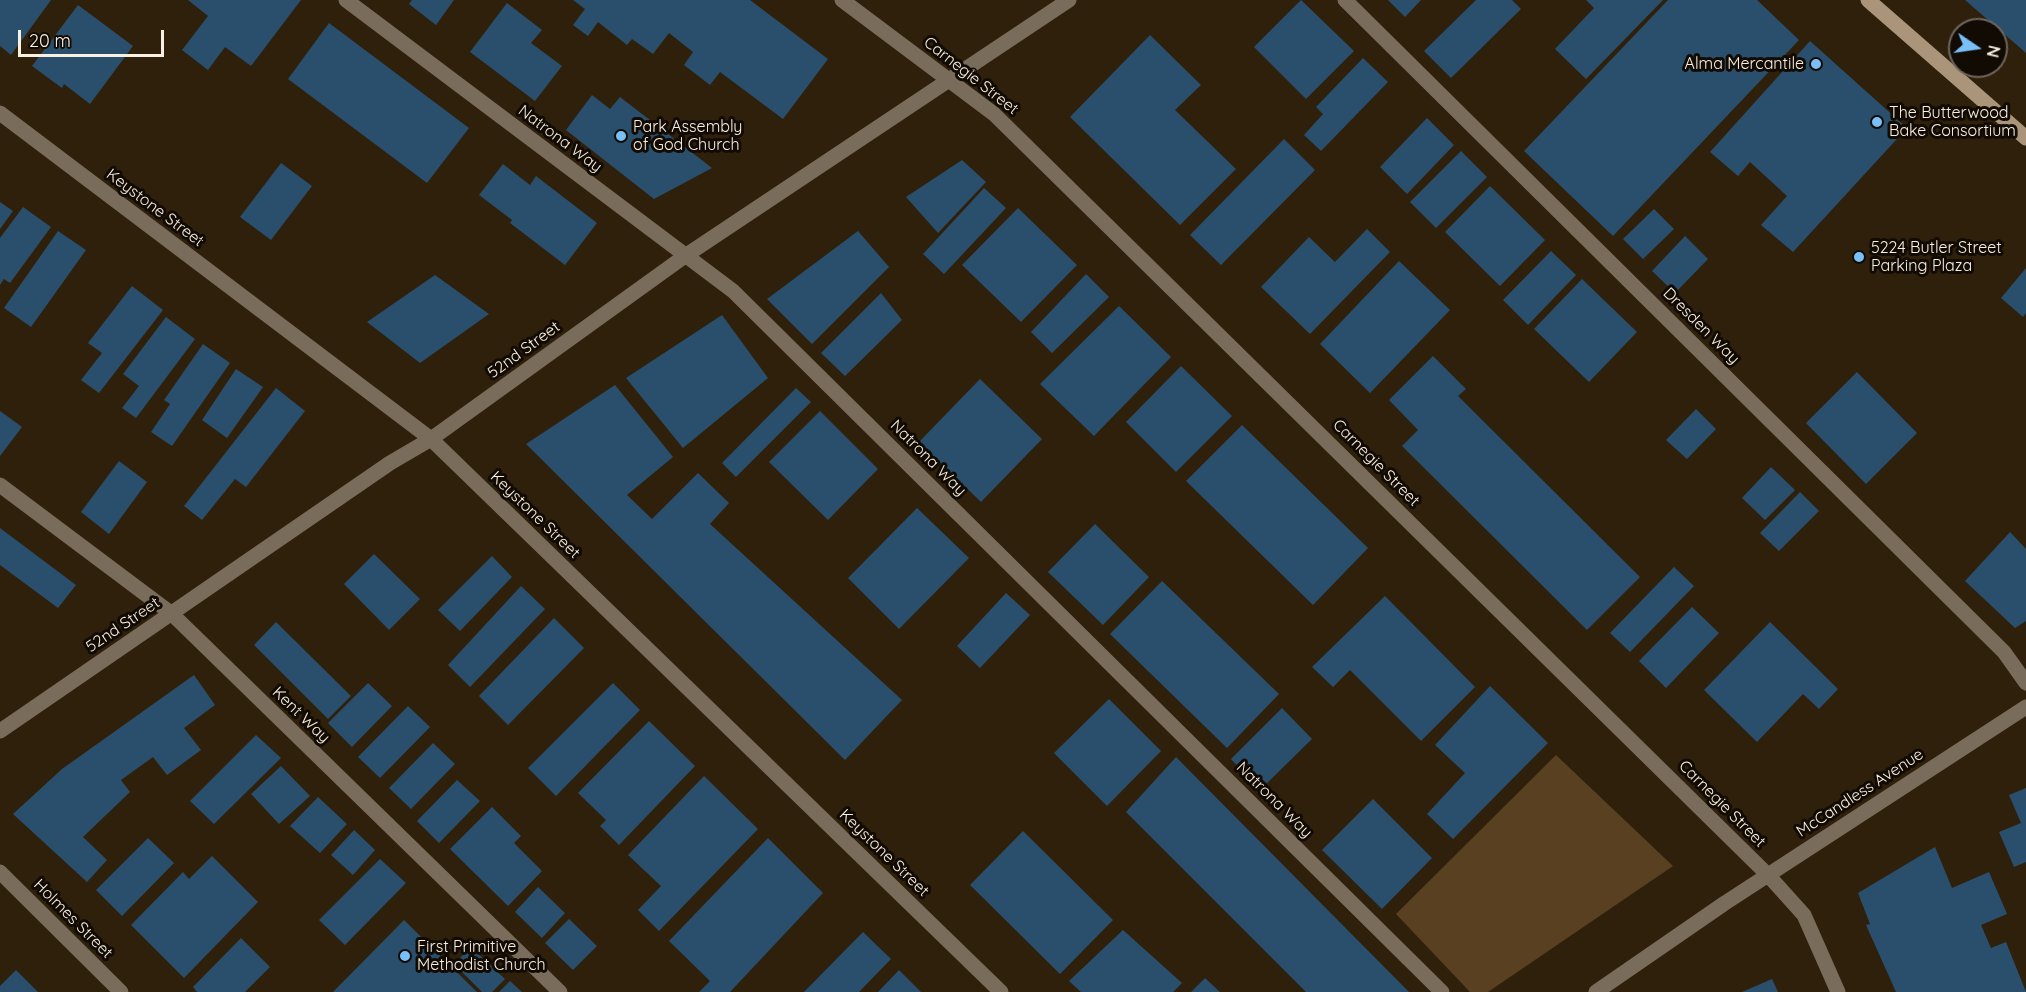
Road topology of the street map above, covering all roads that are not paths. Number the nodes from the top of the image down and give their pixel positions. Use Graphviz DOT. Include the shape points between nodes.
graph roads {
  1 [pos="346,0"];
  2 [pos="842,0"];
  3 [pos="1069,0"];
  4 [pos="1345,0"];
  5 [pos="1868,0"];
  6 [pos="948,80"];
  7 [pos="0,114"];
  8 [pos="2026,138"];
  9 [pos="685,256"];
  10 [pos="431,439"];
  11 [pos="0,485"];
  12 [pos="172,614"];
  13 [pos="2026,683"];
  14 [pos="2026,707"];
  15 [pos="0,731"];
  16 [pos="0,872"];
  17 [pos="1768,875"];
  18 [pos="122,992"];
  19 [pos="560,992"];
  20 [pos="1001,992"];
  21 [pos="1442,992"];
  22 [pos="1596,992"];
  23 [pos="1838,992"];
  1 -- 9 [label="street, Natrona Way"];
  2 -- 6 [label="street, Carnegie Street"];
  3 -- 6 [label="street, 52nd Street"];
  4 -- 13 [label="street, Dresden Way" via="2004,652"];
  5 -- 8 [label="main road"];
  6 -- 9 [label="street, 52nd Street"];
  6 -- 17 [label="street, Carnegie Street" via="994,114"];
  7 -- 10 [label="street, Keystone Street"];
  9 -- 10 [label="street, 52nd Street"];
  9 -- 21 [label="street, Natrona Way" via="733,291"];
  10 -- 12 [label="street, 52nd Street" via="390,463"];
  10 -- 20 [label="street, Keystone Street"];
  11 -- 12 [label="street, Kent Way"];
  12 -- 15 [label="street, 52nd Street"];
  12 -- 19 [label="street, Kent Way"];
  14 -- 17 [label="street, McCandless Avenue"];
  16 -- 18 [label="street, Holmes Street"];
  17 -- 22 [label="street, McCandless Avenue"];
  17 -- 23 [label="street, Carnegie Street" via="1804,915"];
}
